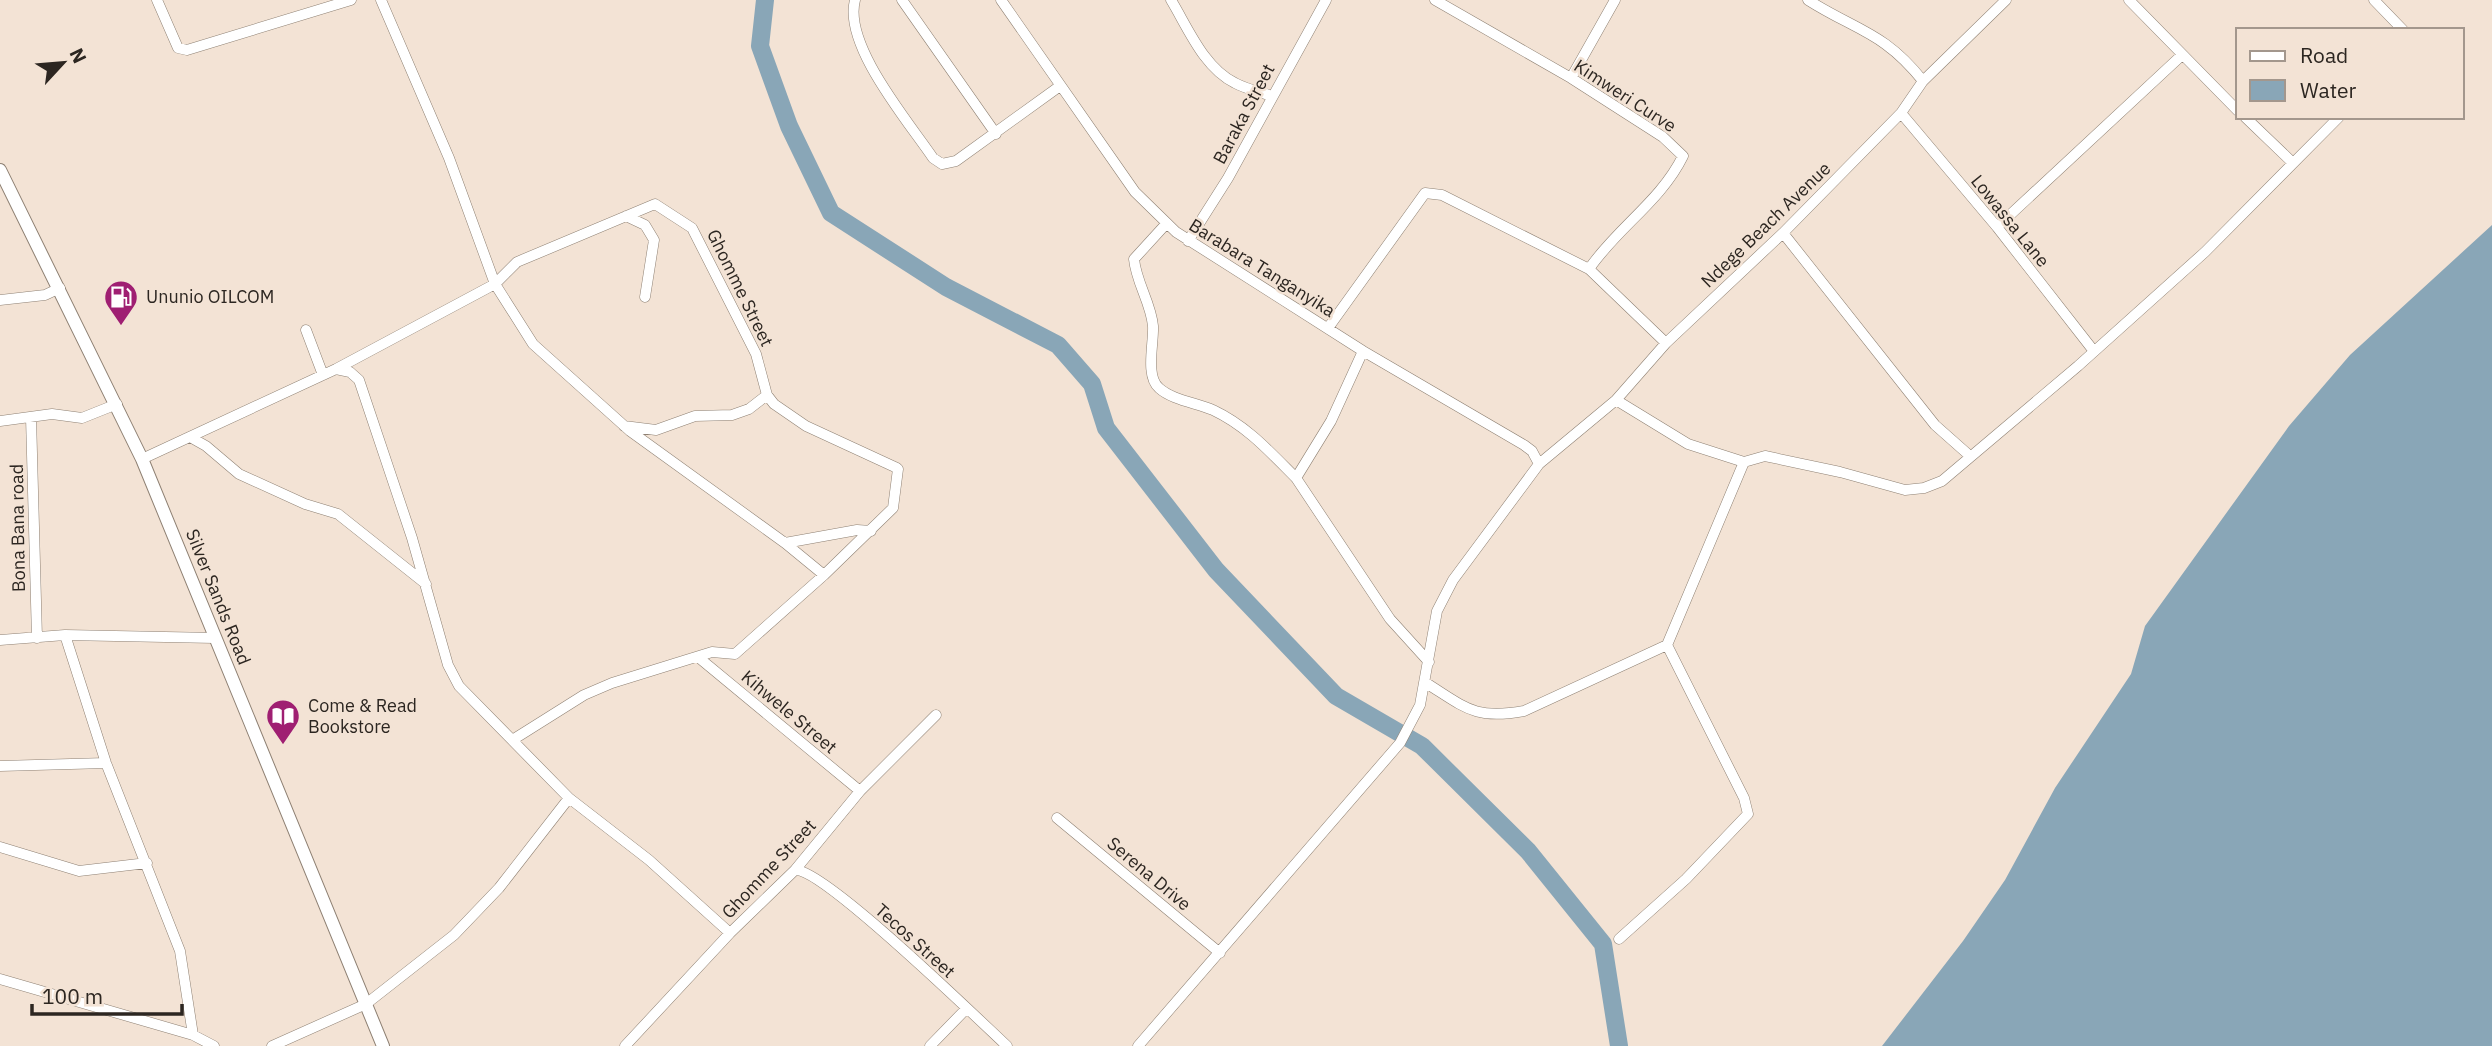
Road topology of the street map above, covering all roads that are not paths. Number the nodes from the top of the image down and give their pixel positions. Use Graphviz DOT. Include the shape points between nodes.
graph roads {
  1 [pos="158,0"];
  2 [pos="351,0"];
  3 [pos="381,0"];
  4 [pos="855,0"];
  5 [pos="902,0"];
  6 [pos="1001,0"];
  7 [pos="1171,0"];
  8 [pos="1326,0"];
  9 [pos="1435,0"];
  10 [pos="1615,0"];
  11 [pos="1808,0"];
  12 [pos="2006,0"];
  13 [pos="2129,0"];
  14 [pos="2374,0"];
  15 [pos="2401,28"];
  16 [pos="2182,55"];
  17 [pos="1571,78"];
  18 [pos="1923,81"];
  19 [pos="1059,86"];
  20 [pos="1272,96"];
  21 [pos="2236,109"];
  22 [pos="1901,113"];
  23 [pos="2247,119"];
  24 [pos="2337,119"];
  25 [pos="996,134"];
  26 [pos="2293,163"];
  27 [pos="0,170"];
  28 [pos="626,216"];
  29 [pos="1166,224"];
  30 [pos="1997,227"];
  31 [pos="1783,233"];
  32 [pos="1188,241"];
  33 [pos="1589,269"];
  34 [pos="495,284"];
  35 [pos="60,288"];
  36 [pos="645,297"];
  37 [pos="0,300"];
  38 [pos="1328,328"];
  39 [pos="306,330"];
  40 [pos="1667,342"];
  41 [pos="2093,350"];
  42 [pos="1363,351"];
  43 [pos="336,369"];
  44 [pos="323,375"];
  45 [pos="767,395"];
  46 [pos="1616,400"];
  47 [pos="117,404"];
  48 [pos="31,417"];
  49 [pos="0,421"];
  50 [pos="623,426"];
  51 [pos="190,437"];
  52 [pos="1970,456"];
  53 [pos="142,459"];
  54 [pos="1744,462"];
  55 [pos="1539,464"];
  56 [pos="1296,478"];
  57 [pos="871,531"];
  58 [pos="785,543"];
  59 [pos="824,575"];
  60 [pos="426,585"];
  61 [pos="65,635"];
  62 [pos="37,638"];
  63 [pos="215,638"];
  64 [pos="0,640"];
  65 [pos="1667,645"];
  66 [pos="698,657"];
  67 [pos="1429,662"];
  68 [pos="1426,683"];
  69 [pos="936,715"];
  70 [pos="514,739"];
  71 [pos="106,763"];
  72 [pos="0,766"];
  73 [pos="860,791"];
  74 [pos="569,798"];
  75 [pos="1057,818"];
  76 [pos="0,847"];
  77 [pos="147,863"];
  78 [pos="795,870"];
  79 [pos="730,933"];
  80 [pos="1619,939"];
  81 [pos="1220,953"];
  82 [pos="0,979"];
  83 [pos="366,1004"];
  84 [pos="965,1009"];
  85 [pos="193,1035"];
  86 [pos="214,1046"];
  87 [pos="272,1046"];
  88 [pos="383,1046"];
  89 [pos="625,1046"];
  90 [pos="930,1046"];
  91 [pos="1007,1046"];
  92 [pos="1138,1046"];
  1 -- 2 [label="street" via="178,48 187,50"];
  3 -- 34 [label="street" via="449,158"];
  4 -- 25 [label="street" via="855,28 865,54 933,158 948,164"];
  5 -- 25 [label="street"];
  6 -- 19 [label="street, Barabara Tanganyika"];
  7 -- 20 [label="street" via="1220,73"];
  8 -- 20 [label="street, Baraka Street"];
  9 -- 17 [label="street, Kimweri Curve"];
  10 -- 17 [label="street"];
  11 -- 18 [label="street" via="1885,41"];
  12 -- 18 [label="street, Ndege Beach Avenue"];
  13 -- 16 [label="street"];
  14 -- 15 [label="street"];
  16 -- 21 [label="street"];
  16 -- 30 [label="street"];
  17 -- 33 [label="street, Kimweri Curve" via="1663,137 1683,156 1671,180 1610,240"];
  18 -- 22 [label="street, Ndege Beach Avenue"];
  19 -- 25 [label="street"];
  19 -- 29 [label="street, Barabara Tanganyika" via="1135,192"];
  20 -- 32 [label="street, Baraka Street"];
  22 -- 30 [label="street, Lowassa Lane"];
  22 -- 31 [label="street, Ndege Beach Avenue"];
  23 -- 26 [label="street"];
  24 -- 26 [label="street"];
  26 -- 41 [label="street" via="2205,252"];
  27 -- 35 [label="street, Silver Sands Road"];
  28 -- 34 [label="street, Ghomme Street" via="517,262"];
  28 -- 36 [label="street" via="645,225 654,240"];
  28 -- 45 [label="street, Ghomme Street" via="655,204 692,228 756,354"];
  29 -- 32 [label="street, Barabara Tanganyika"];
  29 -- 56 [label="street" via="1134,259 1153,324 1152,378 1159,389 1244,428"];
  30 -- 41 [label="street, Lowassa Lane"];
  31 -- 40 [label="street, Ndege Beach Avenue"];
  31 -- 52 [label="street" via="1935,425"];
  32 -- 38 [label="street, Barabara Tanganyika"];
  33 -- 38 [label="street" via="1442,195 1425,193"];
  33 -- 40 [label="street"];
  34 -- 43 [label="street, Ghomme Street"];
  34 -- 50 [label="street" via="533,344"];
  35 -- 37 [label="street" via="45,295"];
  35 -- 47 [label="street, Silver Sands Road"];
  38 -- 42 [label="street, Barabara Tanganyika"];
  39 -- 44 [label="street"];
  40 -- 46 [label="street, Ndege Beach Avenue"];
  41 -- 52 [label="street"];
  42 -- 55 [label="street, Barabara Tanganyika" via="1524,445"];
  42 -- 56 [label="street" via="1331,421"];
  43 -- 44 [label="street, Ghomme Street"];
  43 -- 60 [label="street" via="359,380"];
  44 -- 51 [label="street, Ghomme Street"];
  45 -- 50 [label="street" via="732,415 695,416 656,430"];
  45 -- 57 [label="street" via="806,426 897,469 892,508"];
  46 -- 54 [label="street" via="1688,444"];
  46 -- 55 [label="street, Ndege Beach Avenue"];
  47 -- 48 [label="street" via="82,418 61,414"];
  47 -- 53 [label="street, Silver Sands Road"];
  48 -- 49 [label="street"];
  48 -- 62 [label="street, Bona Bana road"];
  50 -- 58 [label="street"];
  51 -- 53 [label="street, Ghomme Street"];
  51 -- 60 [label="street" via="239,474 338,514"];
  52 -- 54 [label="street" via="1942,481 1905,490 1765,456"];
  53 -- 63 [label="street, Silver Sands Road"];
  54 -- 65 [label="street"];
  55 -- 67 [label="street, Ndege Beach Avenue" via="1453,580 1430,634"];
  56 -- 67 [label="street" via="1390,619"];
  57 -- 58 [label="street"];
  57 -- 59 [label="street"];
  58 -- 59 [label="street"];
  59 -- 66 [label="street" via="734,654 712,652"];
  60 -- 70 [label="street" via="453,676"];
  61 -- 62 [label="street"];
  61 -- 63 [label="street"];
  61 -- 71 [label="street"];
  62 -- 64 [label="street"];
  63 -- 83 [label="street, Silver Sands Road"];
  65 -- 68 [label="street" via="1524,711 1501,715 1471,711"];
  65 -- 80 [label="street" via="1748,814 1686,879"];
  66 -- 70 [label="street" via="584,695"];
  66 -- 73 [label="street, Kihwele Street"];
  67 -- 68 [label="street, Ndege Beach Avenue"];
  68 -- 81 [label="street, Ndege Beach Avenue" via="1400,743"];
  69 -- 73 [label="street, Ghomme Street"];
  70 -- 74 [label="street"];
  71 -- 72 [label="street"];
  71 -- 77 [label="street"];
  73 -- 78 [label="street, Ghomme Street"];
  74 -- 79 [label="street" via="649,860"];
  74 -- 83 [label="street" via="499,888 454,935"];
  75 -- 81 [label="street, Serena Drive"];
  76 -- 77 [label="street" via="79,872"];
  77 -- 85 [label="street" via="180,951"];
  78 -- 79 [label="street, Ghomme Street"];
  78 -- 84 [label="street, Tecos Street" via="812,874 850,904"];
  79 -- 89 [label="street, Ghomme Street"];
  81 -- 92 [label="street, Ndege Beach Avenue"];
  82 -- 85 [label="street"];
  83 -- 87 [label="street"];
  83 -- 88 [label="street, Silver Sands Road"];
  84 -- 90 [label="street"];
  84 -- 91 [label="street, Tecos Street"];
  85 -- 86 [label="street"];
}
